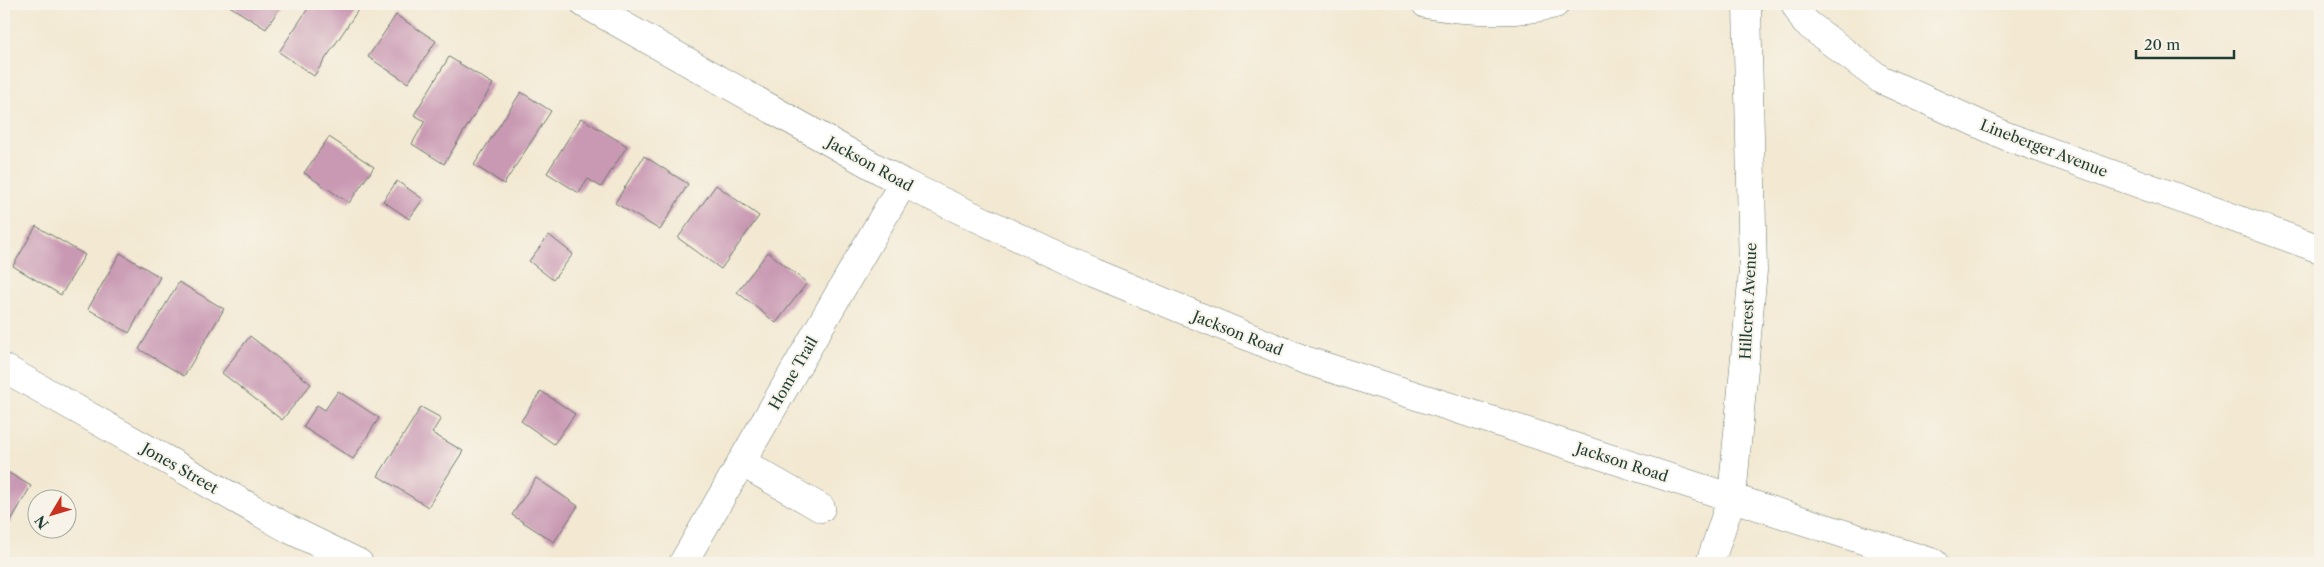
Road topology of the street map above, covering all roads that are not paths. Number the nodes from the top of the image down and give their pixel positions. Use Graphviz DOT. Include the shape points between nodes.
graph roads {
  1 [pos="1426,4"];
  2 [pos="1554,4"];
  3 [pos="1747,4"];
  4 [pos="1795,4"];
  5 [pos="596,7"];
  6 [pos="903,183"];
  7 [pos="2320,249"];
  8 [pos="4,368"];
  9 [pos="741,462"];
  10 [pos="1732,498"];
  11 [pos="821,508"];
  12 [pos="359,563"];
  13 [pos="683,563"];
  14 [pos="1710,563"];
  15 [pos="1934,563"];
  1 -- 2 [label="street" via="1457,10 1540,8"];
  3 -- 10 [label="street, Hillcrest Avenue" via="1753,271"];
  4 -- 7 [label="street, Lineberger Avenue" via="1805,22 1880,79 2006,136"];
  5 -- 6 [label="street, Jackson Road"];
  6 -- 9 [label="street, Home Trail"];
  6 -- 10 [label="street, Jackson Road" via="1094,273 1305,360"];
  8 -- 12 [label="street, Jones Street" via="289,530"];
  9 -- 11 [label="street"];
  9 -- 13 [label="street, Home Trail"];
  10 -- 14 [label="street, Hillcrest Avenue"];
  10 -- 15 [label="street, Jackson Road"];
}
